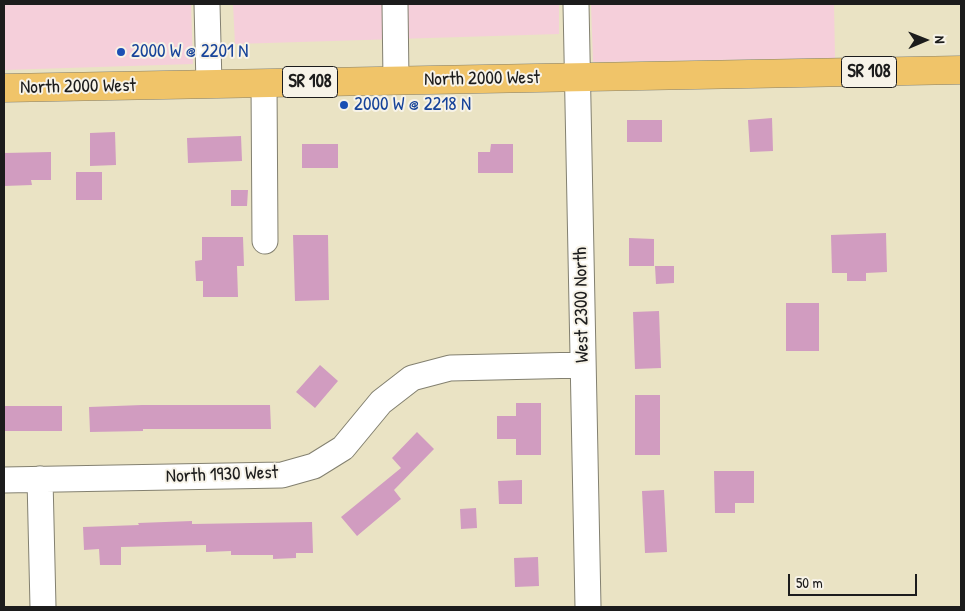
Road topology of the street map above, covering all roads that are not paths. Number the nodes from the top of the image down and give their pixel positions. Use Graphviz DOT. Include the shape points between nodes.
graph roads {
  1 [pos="207,4"];
  2 [pos="395,4"];
  3 [pos="576,4"];
  4 [pos="961,70"];
  5 [pos="578,77"];
  6 [pos="396,80"];
  7 [pos="264,83"];
  8 [pos="209,84"];
  9 [pos="4,88"];
  10 [pos="265,241"];
  11 [pos="583,365"];
  12 [pos="40,479"];
  13 [pos="4,480"];
  14 [pos="43,607"];
  15 [pos="588,607"];
  1 -- 8 [label="street"];
  2 -- 6 [label="street"];
  3 -- 5 [label="street, West 2300 North"];
  4 -- 5 [label="main road, North 2000 West / SR 108"];
  5 -- 6 [label="main road, North 2000 West / SR 108"];
  5 -- 11 [label="street, West 2300 North"];
  6 -- 7 [label="main road, North 2000 West / SR 108"];
  7 -- 8 [label="main road, North 2000 West / SR 108"];
  7 -- 10 [label="street"];
  8 -- 9 [label="main road, North 2000 West / SR 108"];
  11 -- 12 [label="street, North 1930 West" via="450,368 412,378 380,402 343,448 314,466 282,475"];
  11 -- 15 [label="street, West 2300 North"];
  12 -- 13 [label="street, North 1930 West"];
  12 -- 14 [label="street"];
}
